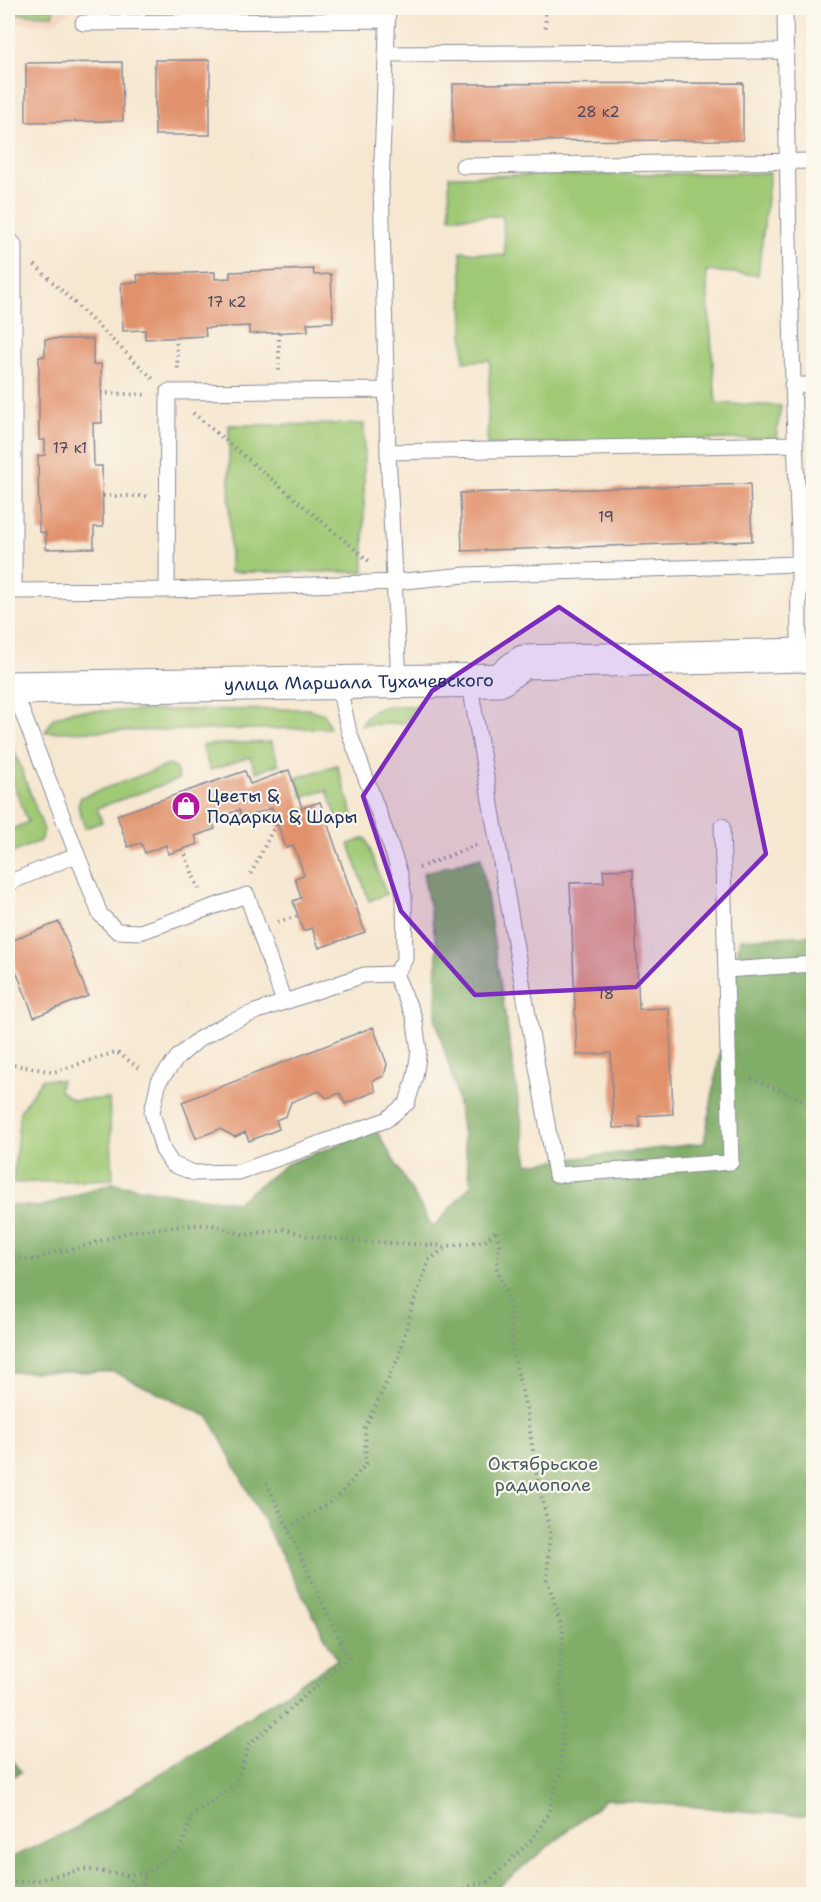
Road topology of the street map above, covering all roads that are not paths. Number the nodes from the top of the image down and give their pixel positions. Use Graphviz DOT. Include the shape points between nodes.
graph roads {
  1 [pos="785,8"];
  2 [pos="388,14"];
  3 [pos="83,23"];
  4 [pos="786,51"];
  5 [pos="386,54"];
  6 [pos="787,161"];
  7 [pos="813,161"];
  8 [pos="464,166"];
  9 [pos="11,241"];
  10 [pos="792,385"];
  11 [pos="813,385"];
  12 [pos="386,390"];
  13 [pos="794,444"];
  14 [pos="388,452"];
  15 [pos="11,465"];
  16 [pos="806,536"];
  17 [pos="799,564"];
  18 [pos="395,582"];
  19 [pos="167,590"];
  20 [pos="11,591"];
  21 [pos="807,656"];
  22 [pos="469,680"];
  23 [pos="399,682"];
  24 [pos="338,683"];
  25 [pos="10,688"];
  26 [pos="722,826"];
  27 [pos="76,855"];
  28 [pos="8,883"];
  29 [pos="813,964"];
  30 [pos="726,970"];
  31 [pos="395,974"];
  32 [pos="284,1002"];
  1 -- 4 [label="lane"];
  2 -- 3 [label="lane"];
  2 -- 5 [label="lane"];
  4 -- 5 [label="lane"];
  4 -- 6 [label="lane"];
  5 -- 12 [label="lane" via="381,184"];
  6 -- 7 [label="lane"];
  6 -- 8 [label="lane"];
  6 -- 10 [label="lane"];
  9 -- 15 [label="lane"];
  10 -- 11 [label="lane"];
  10 -- 13 [label="lane"];
  12 -- 14 [label="lane"];
  12 -- 19 [label="lane" via="172,393"];
  13 -- 14 [label="lane"];
  13 -- 16 [label="lane"];
  14 -- 18 [label="lane"];
  15 -- 20 [label="lane"];
  16 -- 17 [label="lane"];
  17 -- 18 [label="lane" via="465,575"];
  17 -- 21 [label="lane"];
  18 -- 19 [label="lane"];
  18 -- 23 [label="lane"];
  19 -- 20 [label="lane"];
  21 -- 22 [label="street, улица Маршала Тухачевского" via="523,662 499,680"];
  22 -- 23 [label="street, улица Маршала Тухачевского"];
  22 -- 30 [label="lane" via="556,1175 731,1162"];
  23 -- 24 [label="street, улица Маршала Тухачевского"];
  24 -- 25 [label="street, улица Маршала Тухачевского"];
  24 -- 31 [label="lane" via="349,732 400,874 405,959"];
  25 -- 27 [label="lane"];
  26 -- 30 [label="lane"];
  27 -- 28 [label="lane"];
  27 -- 32 [label="lane" via="100,914 117,931 140,932 247,895"];
  29 -- 30 [label="lane"];
  31 -- 32 [label="lane" via="364,975"];
  31 -- 32 [label="lane" via="414,1017 419,1050 407,1104 386,1120 238,1172 194,1173 172,1164 163,1150 153,1112 159,1080 199,1039"];
}
